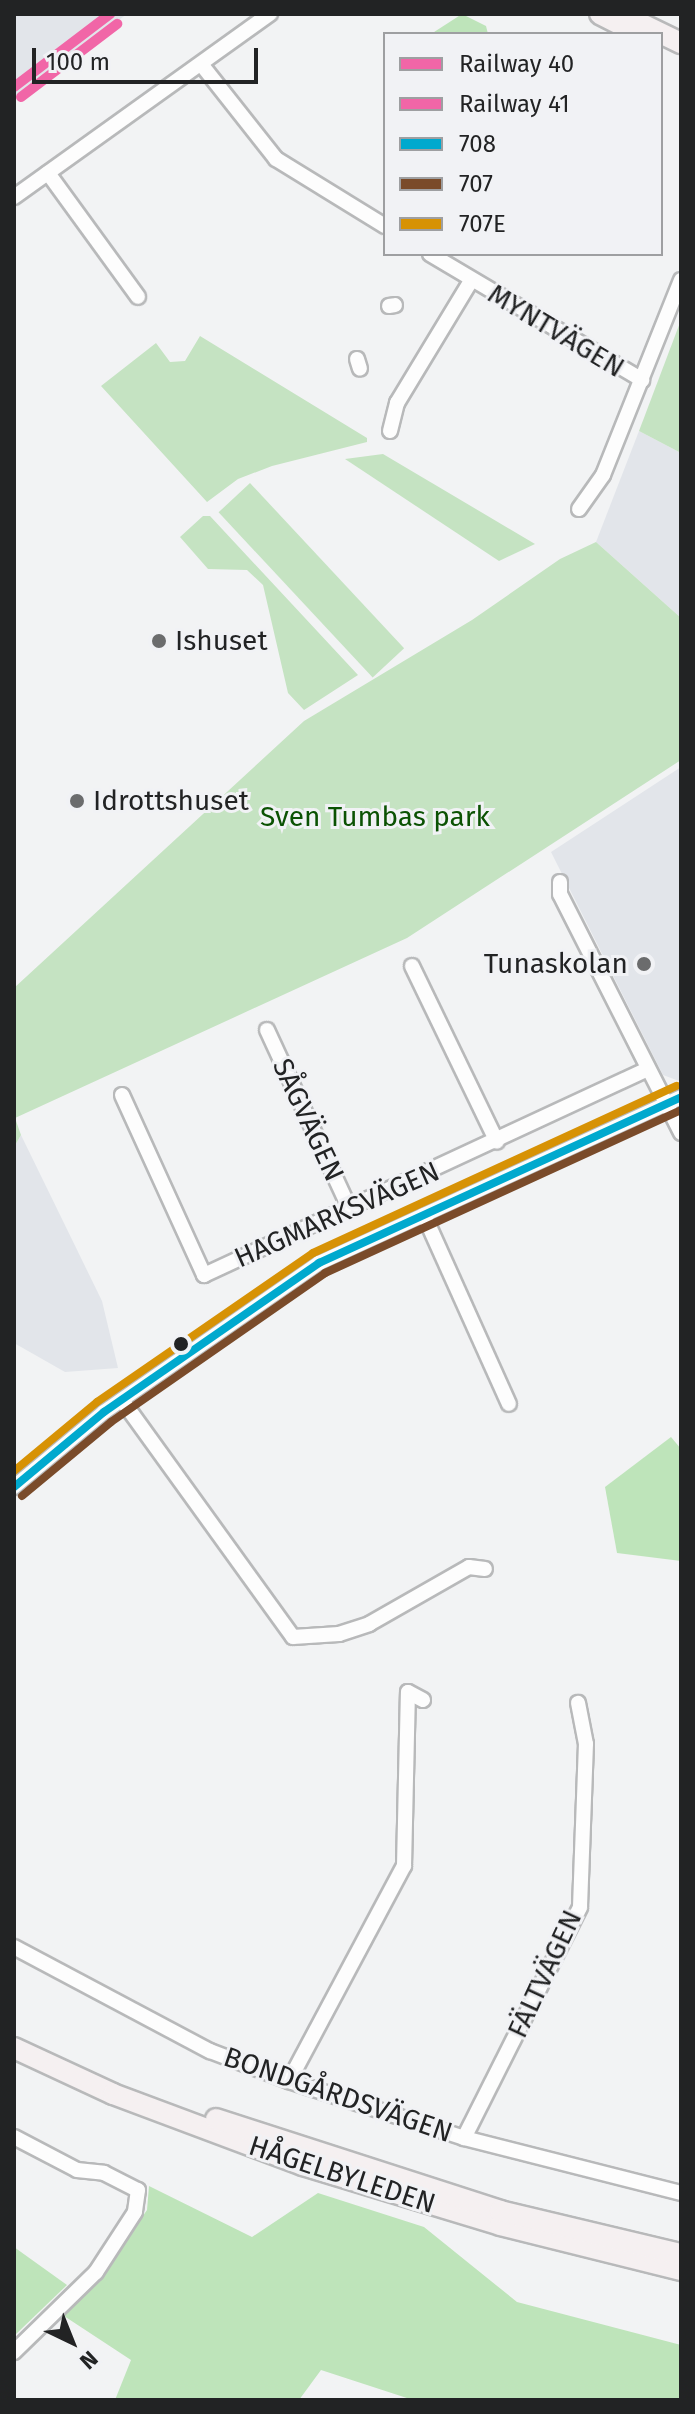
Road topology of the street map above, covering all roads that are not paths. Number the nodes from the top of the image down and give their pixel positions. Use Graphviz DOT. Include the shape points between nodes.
graph roads {
  1 [pos="270,14"];
  2 [pos="600,14"];
  3 [pos="621,14"];
  4 [pos="637,32"];
  5 [pos="658,32"];
  6 [pos="663,45"];
  7 [pos="681,54"];
  8 [pos="201,64"];
  9 [pos="48,173"];
  10 [pos="14,197"];
  11 [pos="383,225"];
  12 [pos="433,256"];
  13 [pos="681,280"];
  14 [pos="471,281"];
  15 [pos="138,297"];
  16 [pos="642,380"];
  17 [pos="390,431"];
  18 [pos="579,509"];
  19 [pos="560,882"];
  20 [pos="412,966"];
  21 [pos="267,1030"];
  22 [pos="647,1069"];
  23 [pos="122,1095"];
  24 [pos="681,1097"];
  25 [pos="667,1104"];
  26 [pos="681,1133"];
  27 [pos="497,1142"];
  28 [pos="350,1210"];
  29 [pos="424,1215"];
  30 [pos="122,1400"];
  31 [pos="509,1404"];
  32 [pos="14,1487"];
  33 [pos="485,1569"];
  34 [pos="423,1700"];
  35 [pos="578,1703"];
  36 [pos="14,1947"];
  37 [pos="14,2034"];
  38 [pos="14,2048"];
  39 [pos="289,2081"];
  40 [pos="14,2137"];
  41 [pos="464,2138"];
  42 [pos="681,2193"];
  43 [pos="681,2254"];
  44 [pos="681,2270"];
  45 [pos="14,2352"];
  1 -- 8 [label="street"];
  2 -- 4 [label="main road"];
  3 -- 5 [label="main road"];
  6 -- 7 [label="main road"];
  8 -- 9 [label="street"];
  8 -- 11 [label="street" via="276,159"];
  9 -- 10 [label="street"];
  9 -- 15 [label="street"];
  12 -- 14 [label="street, MYNTVÄGEN"];
  13 -- 16 [label="street"];
  14 -- 16 [label="street, MYNTVÄGEN"];
  14 -- 17 [label="street, MYNTVÄGEN" via="397,403"];
  16 -- 18 [label="street" via="603,475"];
  19 -- 22 [label="street" via="560,894"];
  20 -- 27 [label="street"];
  21 -- 28 [label="street, SÅGVÄGEN"];
  22 -- 25 [label="street"];
  22 -- 27 [label="street, HAGMARKSVÄGEN"];
  23 -- 28 [label="street, HAGMARKSVÄGEN" via="204,1275"];
  24 -- 25 [label="street"];
  25 -- 26 [label="street"];
  25 -- 29 [label="street"];
  27 -- 28 [label="street, HAGMARKSVÄGEN"];
  29 -- 30 [label="street" via="319,1263"];
  29 -- 31 [label="street"];
  30 -- 32 [label="street"];
  30 -- 33 [label="street" via="293,1637 339,1634 369,1624 469,1567"];
  34 -- 39 [label="street" via="408,1692 404,1866"];
  35 -- 41 [label="street, FÄLTVÄGEN" via="586,1744 580,1907"];
  36 -- 39 [label="street, BONDGÅRDSVÄGEN" via="210,2051"];
  37 -- 43 [label="main road, HÅGELBYLEDEN" via="117,2081 310,2152 500,2211"];
  38 -- 44 [label="main road, HÅGELBYLEDEN" via="113,2094 303,2165 500,2225"];
  39 -- 41 [label="street, BONDGÅRDSVÄGEN"];
  40 -- 45 [label="street" via="77,2170 104,2173 138,2190 135,2212 96,2272"];
  41 -- 42 [label="street, BONDGÅRDSVÄGEN"];
}
